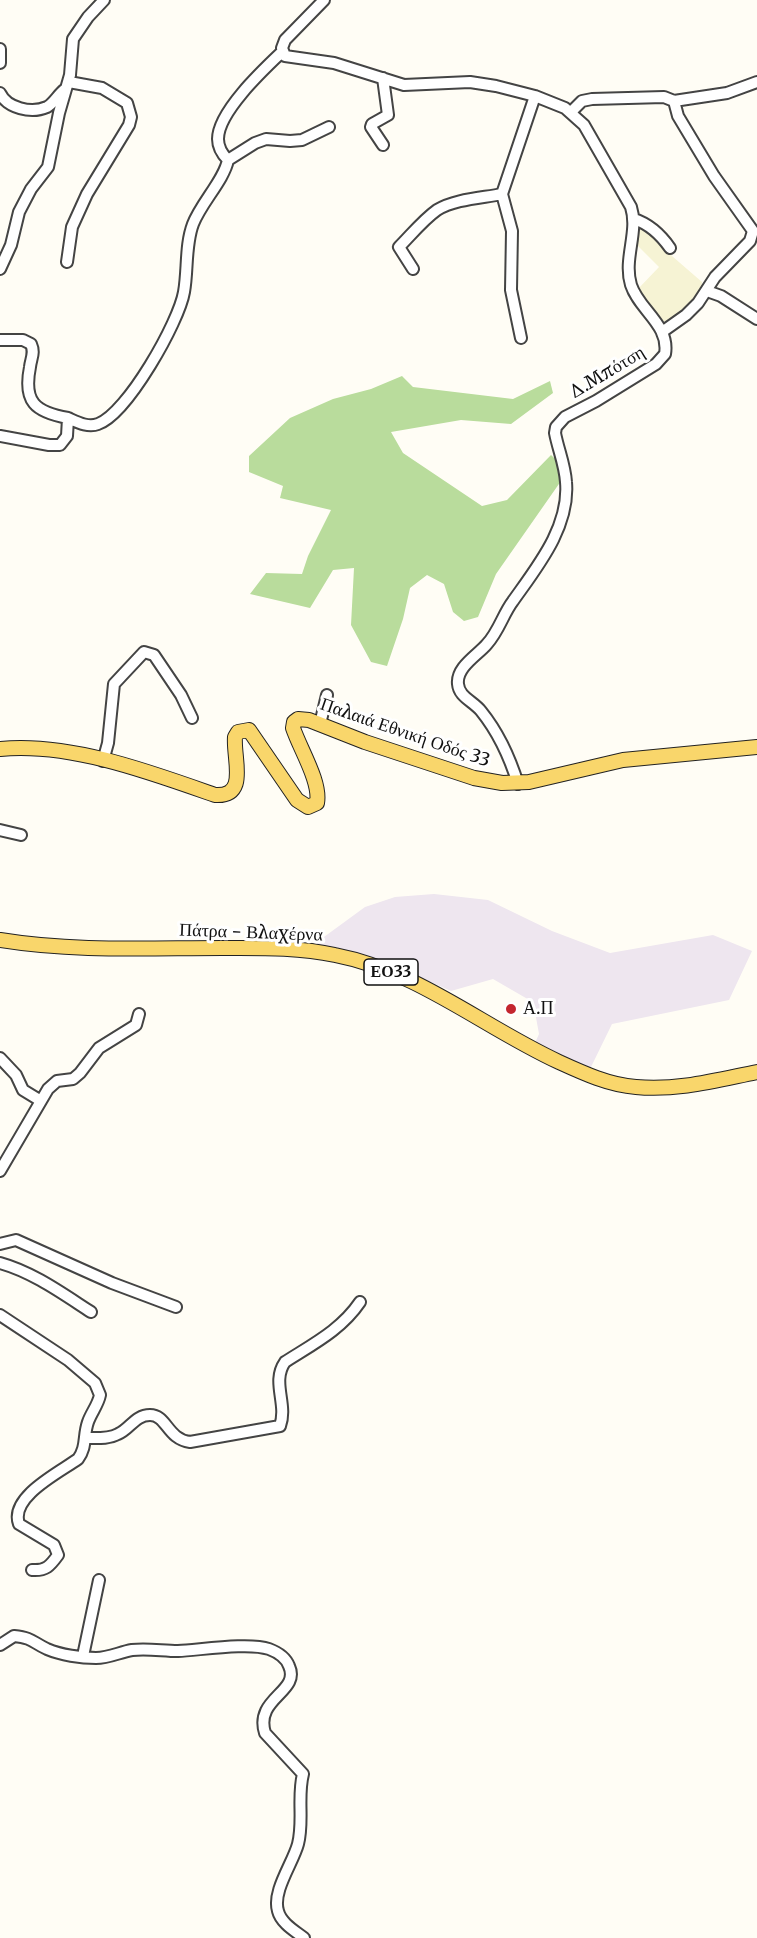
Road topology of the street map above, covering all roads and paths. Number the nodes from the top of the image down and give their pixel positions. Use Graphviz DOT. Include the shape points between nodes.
graph roads {
  1 [pos="104,0"];
  2 [pos="324,0"];
  3 [pos="0,50"];
  4 [pos="282,52"];
  5 [pos="0,63"];
  6 [pos="383,78"];
  7 [pos="757,82"];
  8 [pos="68,84"];
  9 [pos="0,93"];
  10 [pos="535,96"];
  11 [pos="674,102"];
  12 [pos="571,112"];
  13 [pos="329,127"];
  14 [pos="383,146"];
  15 [pos="228,160"];
  16 [pos="502,194"];
  17 [pos="634,219"];
  18 [pos="670,248"];
  19 [pos="67,262"];
  20 [pos="0,269"];
  21 [pos="413,269"];
  22 [pos="707,291"];
  23 [pos="757,319"];
  24 [pos="662,332"];
  25 [pos="521,338"];
  26 [pos="0,340"];
  27 [pos="68,418"];
  28 [pos="0,436"];
  29 [pos="327,695"];
  30 [pos="192,718"];
  31 [pos="320,724"];
  32 [pos="757,747"];
  33 [pos="0,749"];
  34 [pos="103,761"];
  35 [pos="518,784"];
  36 [pos="0,830"];
  37 [pos="21,835"];
  38 [pos="2,938"];
  39 [pos="139,1014"];
  40 [pos="0,1058"];
  41 [pos="757,1072"];
  42 [pos="41,1101"];
  43 [pos="0,1171"];
  44 [pos="0,1244"];
  45 [pos="0,1263"];
  46 [pos="360,1302"];
  47 [pos="176,1307"];
  48 [pos="91,1312"];
  49 [pos="0,1315"];
  50 [pos="86,1438"];
  51 [pos="32,1570"];
  52 [pos="99,1580"];
  53 [pos="0,1645"];
  54 [pos="83,1656"];
  55 [pos="304,1938"];
  1 -- 8 [label="street" via="73,39"];
  2 -- 4 [label="street" via="285,40"];
  3 -- 5 [label="street"];
  4 -- 6 [label="street, Δ.Μπότση" via="288,57 334,63"];
  4 -- 15 [label="street" via="246,88 222,124 218,139"];
  6 -- 10 [label="street, Δ.Μπότση" via="410,85 483,83"];
  6 -- 14 [label="street" via="388,115 371,127"];
  7 -- 11 [label="street" via="727,93"];
  8 -- 9 [label="street" via="49,106 34,109 11,105"];
  8 -- 19 [label="street" via="107,90 127,103 131,117 72,227"];
  8 -- 20 [label="street" via="48,167 19,212"];
  10 -- 12 [label="street, Δ.Μπότση"];
  10 -- 16 [label="street"];
  11 -- 12 [label="street" via="664,97 592,99 582,100"];
  11 -- 22 [label="street" via="675,111 714,176 753,231 750,241 715,277"];
  12 -- 17 [label="street, Δ.Μπότση" via="588,132"];
  13 -- 15 [label="street" via="302,140 266,139"];
  15 -- 27 [label="street" via="192,225 184,293 154,359 108,419 84,425"];
  16 -- 21 [label="street" via="465,200 431,215 399,247"];
  16 -- 25 [label="street" via="512,231 511,290"];
  17 -- 18 [label="street" via="654,230"];
  17 -- 24 [label="street, Δ.Μπότση" via="631,286"];
  22 -- 23 [label="street"];
  22 -- 24 [label="street" via="686,315"];
  24 -- 35 [label="street, Δ.Μπότση" via="666,347 662,359 565,417 556,427 566,480 561,520 500,626 458,679 462,694 478,707 505,749"];
  26 -- 27 [label="street" via="32,344 27,385 31,399 41,411"];
  27 -- 28 [label="street" via="67,436 60,445"];
  29 -- 31 [label="street"];
  30 -- 34 [label="street" via="154,655 144,652 114,684"];
  31 -- 34 [label="main road, Παλαιά Εθνική Οδός 33" via="303,718 294,722 293,728 316,787 317,803 308,807 297,800 249,730 238,732 235,737 237,784 224,796"];
  31 -- 35 [label="main road, Παλαιά Εθνική Οδός 33" via="474,778"];
  32 -- 35 [label="main road, Παλαιά Εθνική Οδός 33" via="623,760"];
  33 -- 34 [label="main road, Παλαιά Εθνική Οδός 33" via="43,748"];
  36 -- 37 [label="street"];
  38 -- 41 [label="main road, Πάτρα - Βλαχέρνα / ΕΟ33" via="30,945 76,948 269,948 334,954 412,981 526,1046 604,1080 635,1087 674,1087"];
  39 -- 42 [label="street" via="136,1025 99,1048 73,1078 57,1081"];
  40 -- 42 [label="street" via="16,1075 23,1090"];
  42 -- 43 [label="street"];
  44 -- 47 [label="street" via="16,1240"];
  45 -- 48 [label="street" via="54,1288"];
  46 -- 50 [label="street" via="337,1329 282,1366 280,1426 190,1442 178,1439 161,1419 149,1415 137,1418 119,1434"];
  49 -- 50 [label="street" via="95,1383 99,1399 88,1421"];
  50 -- 51 [label="street" via="78,1460 35,1488 17,1515 19,1524 54,1545 58,1555 49,1568"];
  52 -- 54 [label="street"];
  53 -- 54 [label="street" via="14,1636 28,1637 47,1649"];
  54 -- 55 [label="street" via="104,1657 134,1650 237,1647 268,1648 284,1658 291,1679 268,1705 263,1725 265,1733 303,1774 299,1842 282,1879 278,1911 289,1927"];
}
